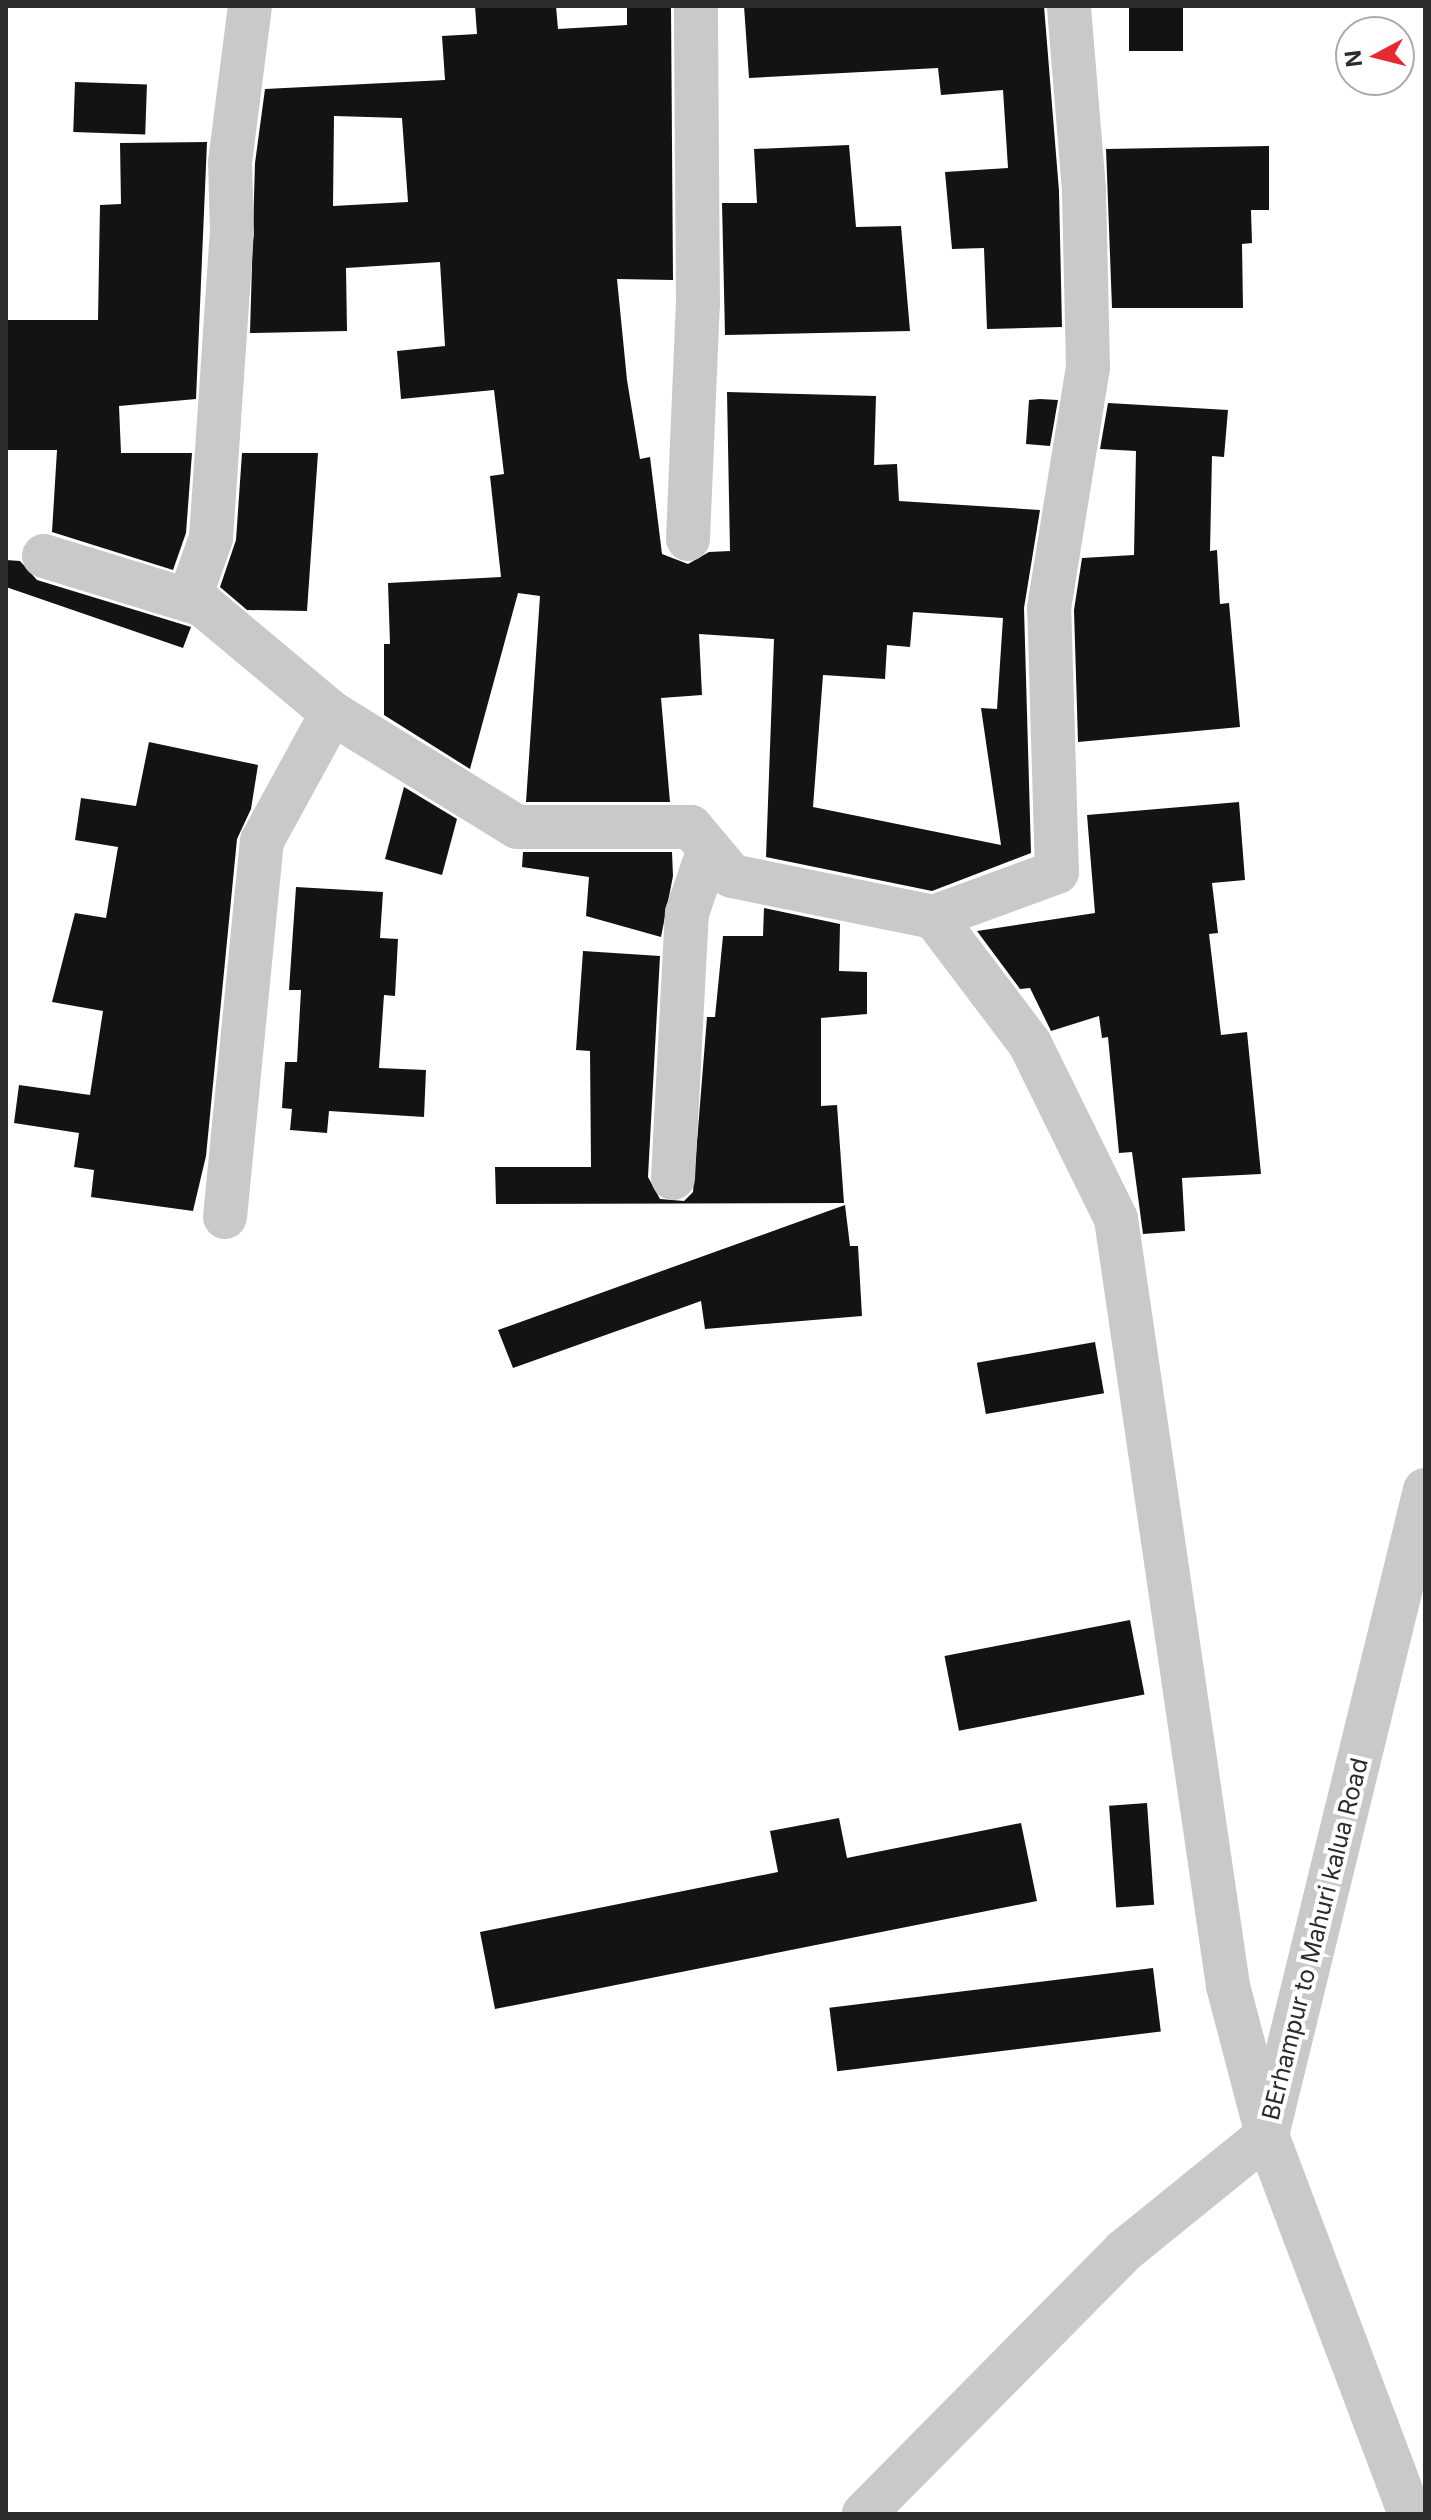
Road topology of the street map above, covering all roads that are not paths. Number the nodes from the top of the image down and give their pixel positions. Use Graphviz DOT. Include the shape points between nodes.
graph roads {
  1 [pos="250,6"];
  2 [pos="696,6"];
  3 [pos="1069,6"];
  4 [pos="688,539"];
  5 [pos="44,556"];
  6 [pos="189,600"];
  7 [pos="332,713"];
  8 [pos="709,849"];
  9 [pos="934,917"];
  10 [pos="673,1178"];
  11 [pos="225,1217"];
  12 [pos="1425,1490"];
  13 [pos="1267,2135"];
  14 [pos="864,2514"];
  15 [pos="1410,2514"];
  1 -- 6 [label="street" via="230,162 232,233 211,538"];
  2 -- 4 [label="street" via="698,305"];
  3 -- 9 [label="street" via="1084,190 1088,368 1049,608 1057,872"];
  5 -- 6 [label="street"];
  6 -- 7 [label="street" via="203,605"];
  7 -- 8 [label="street" via="517,827 691,827"];
  7 -- 11 [label="street" via="262,841"];
  8 -- 9 [label="street" via="732,876"];
  8 -- 10 [label="street" via="687,913"];
  9 -- 13 [label="street" via="1030,1044 1116,1219 1228,1986"];
  12 -- 13 [label="street, BErhampur to Mahuri kalua Road"];
  13 -- 14 [label="street" via="1124,2251"];
  13 -- 15 [label="street, BErhampur to Mahuri kalua Road"];
}
